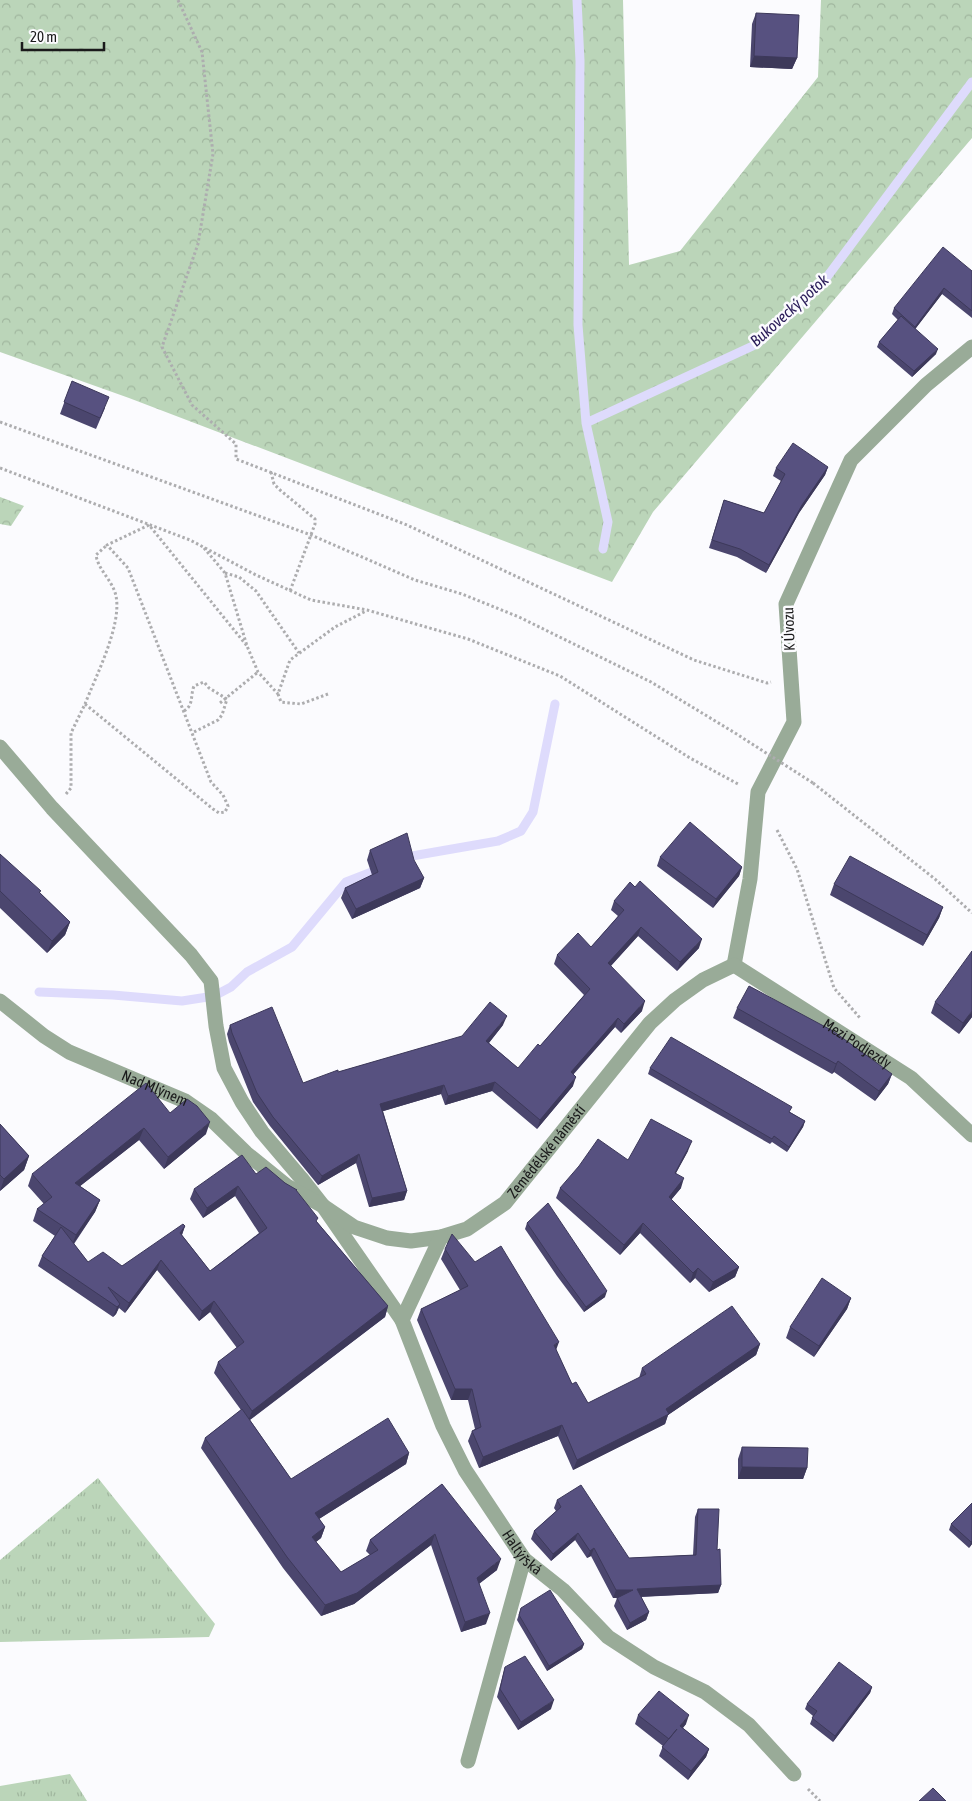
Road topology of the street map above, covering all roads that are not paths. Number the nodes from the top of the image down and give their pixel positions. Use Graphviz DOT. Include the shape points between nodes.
graph roads {
  1 [pos="972,348"];
  2 [pos="0,747"];
  3 [pos="734,966"];
  4 [pos="0,1001"];
  5 [pos="972,1135"];
  6 [pos="323,1206"];
  7 [pos="441,1237"];
  8 [pos="402,1320"];
  9 [pos="524,1559"];
  10 [pos="468,1761"];
  11 [pos="794,1774"];
  1 -- 3 [label="street, K Úvozu" via="926,385 851,460 786,604 794,722 758,792 750,880"];
  2 -- 6 [label="street" via="52,808 191,955 210,981 224,1068 262,1132"];
  3 -- 5 [label="street, Mezi Podjezdy" via="910,1078"];
  3 -- 7 [label="street, Zemědělské náměstí" via="704,980 675,1000 650,1024 505,1203 467,1229"];
  4 -- 6 [label="street, Nad Mlýnem" via="70,1052 185,1101 211,1119 287,1186"];
  6 -- 7 [label="street, Zemědělské náměstí" via="354,1227 387,1238 411,1241"];
  6 -- 8 [label="street, Haltýřská"];
  7 -- 8 [label="street"];
  8 -- 9 [label="street, Haltýřská" via="443,1426 464,1470"];
  9 -- 10 [label="street"];
  9 -- 11 [label="street, Haltýřská" via="563,1590 608,1637 654,1667 705,1692 749,1725"];
}
